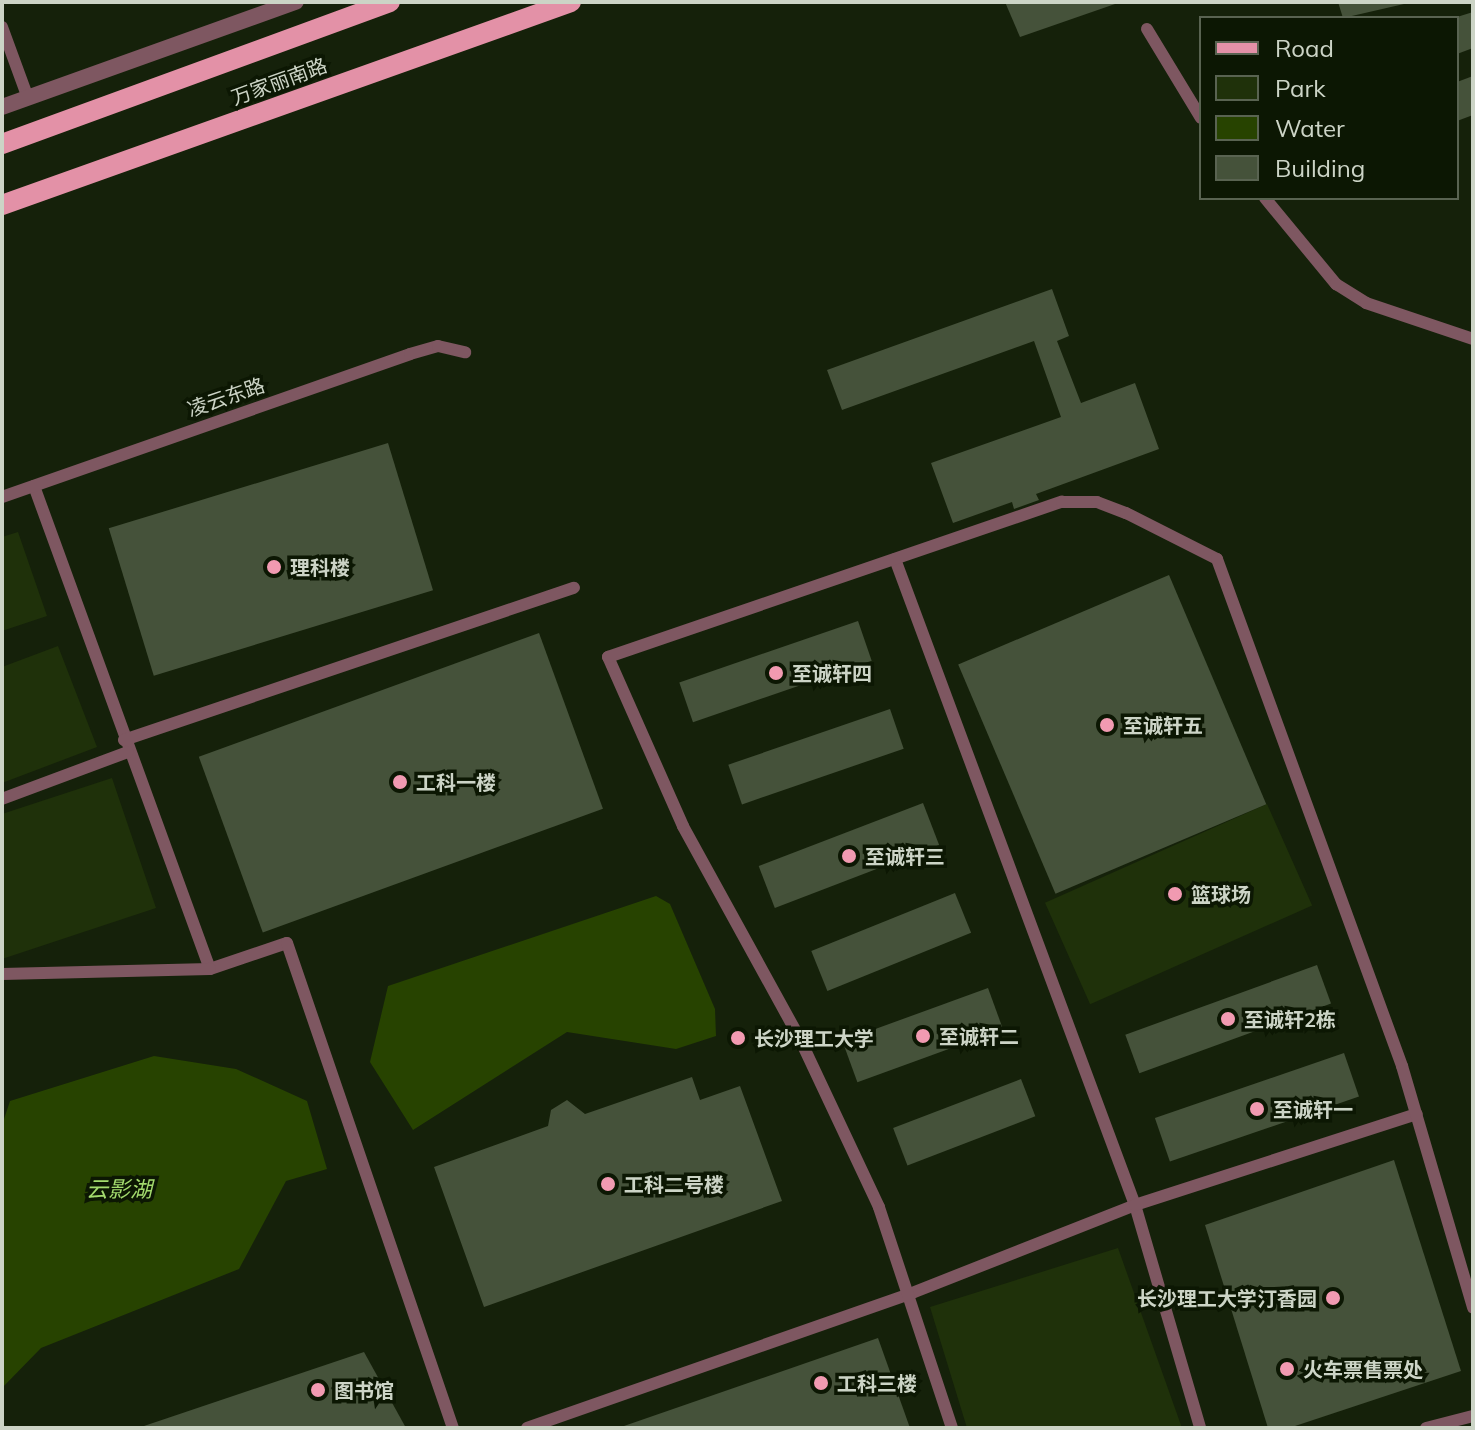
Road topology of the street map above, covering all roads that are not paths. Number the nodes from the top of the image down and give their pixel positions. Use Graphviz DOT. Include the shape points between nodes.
graph roads {
  1 [pos="296,2"];
  2 [pos="390,2"];
  3 [pos="571,2"];
  4 [pos="2,27"];
  5 [pos="1147,29"];
  6 [pos="28,98"];
  7 [pos="2,107"];
  8 [pos="1199,115"];
  9 [pos="2,144"];
  10 [pos="1267,200"];
  11 [pos="2,205"];
  12 [pos="1473,339"];
  13 [pos="465,352"];
  14 [pos="34,486"];
  15 [pos="2,497"];
  16 [pos="895,559"];
  17 [pos="574,588"];
  18 [pos="126,746"];
  19 [pos="2,799"];
  20 [pos="210,969"];
  21 [pos="2,974"];
  22 [pos="1417,1114"];
  23 [pos="1135,1205"];
  24 [pos="912,1293"];
  25 [pos="1473,1308"];
  26 [pos="1473,1416"];
  27 [pos="453,1428"];
  28 [pos="527,1428"];
  29 [pos="952,1428"];
  30 [pos="1200,1428"];
  31 [pos="1426,1428"];
  1 -- 6 [label="street"];
  2 -- 9 [label="main road, 万家丽南路"];
  3 -- 11 [label="main road, 万家丽南路"];
  4 -- 6 [label="street"];
  5 -- 8 [label="street"];
  6 -- 7 [label="street"];
  10 -- 12 [label="street" via="1336,284 1366,303"];
  13 -- 14 [label="street, 凌云东路" via="438,346 410,354"];
  14 -- 15 [label="street, 凌云东路"];
  14 -- 18 [label="street"];
  16 -- 22 [label="street" via="1062,502 1097,502 1217,559"];
  16 -- 23 [label="street"];
  16 -- 24 [label="street" via="608,657 683,826 800,1039"];
  17 -- 18 [label="street"];
  18 -- 19 [label="street"];
  18 -- 20 [label="street"];
  20 -- 21 [label="street"];
  20 -- 27 [label="street" via="287,943"];
  22 -- 23 [label="street"];
  22 -- 25 [label="street"];
  23 -- 24 [label="street"];
  23 -- 30 [label="street"];
  24 -- 28 [label="street"];
  24 -- 29 [label="street"];
  26 -- 31 [label="street"];
}
